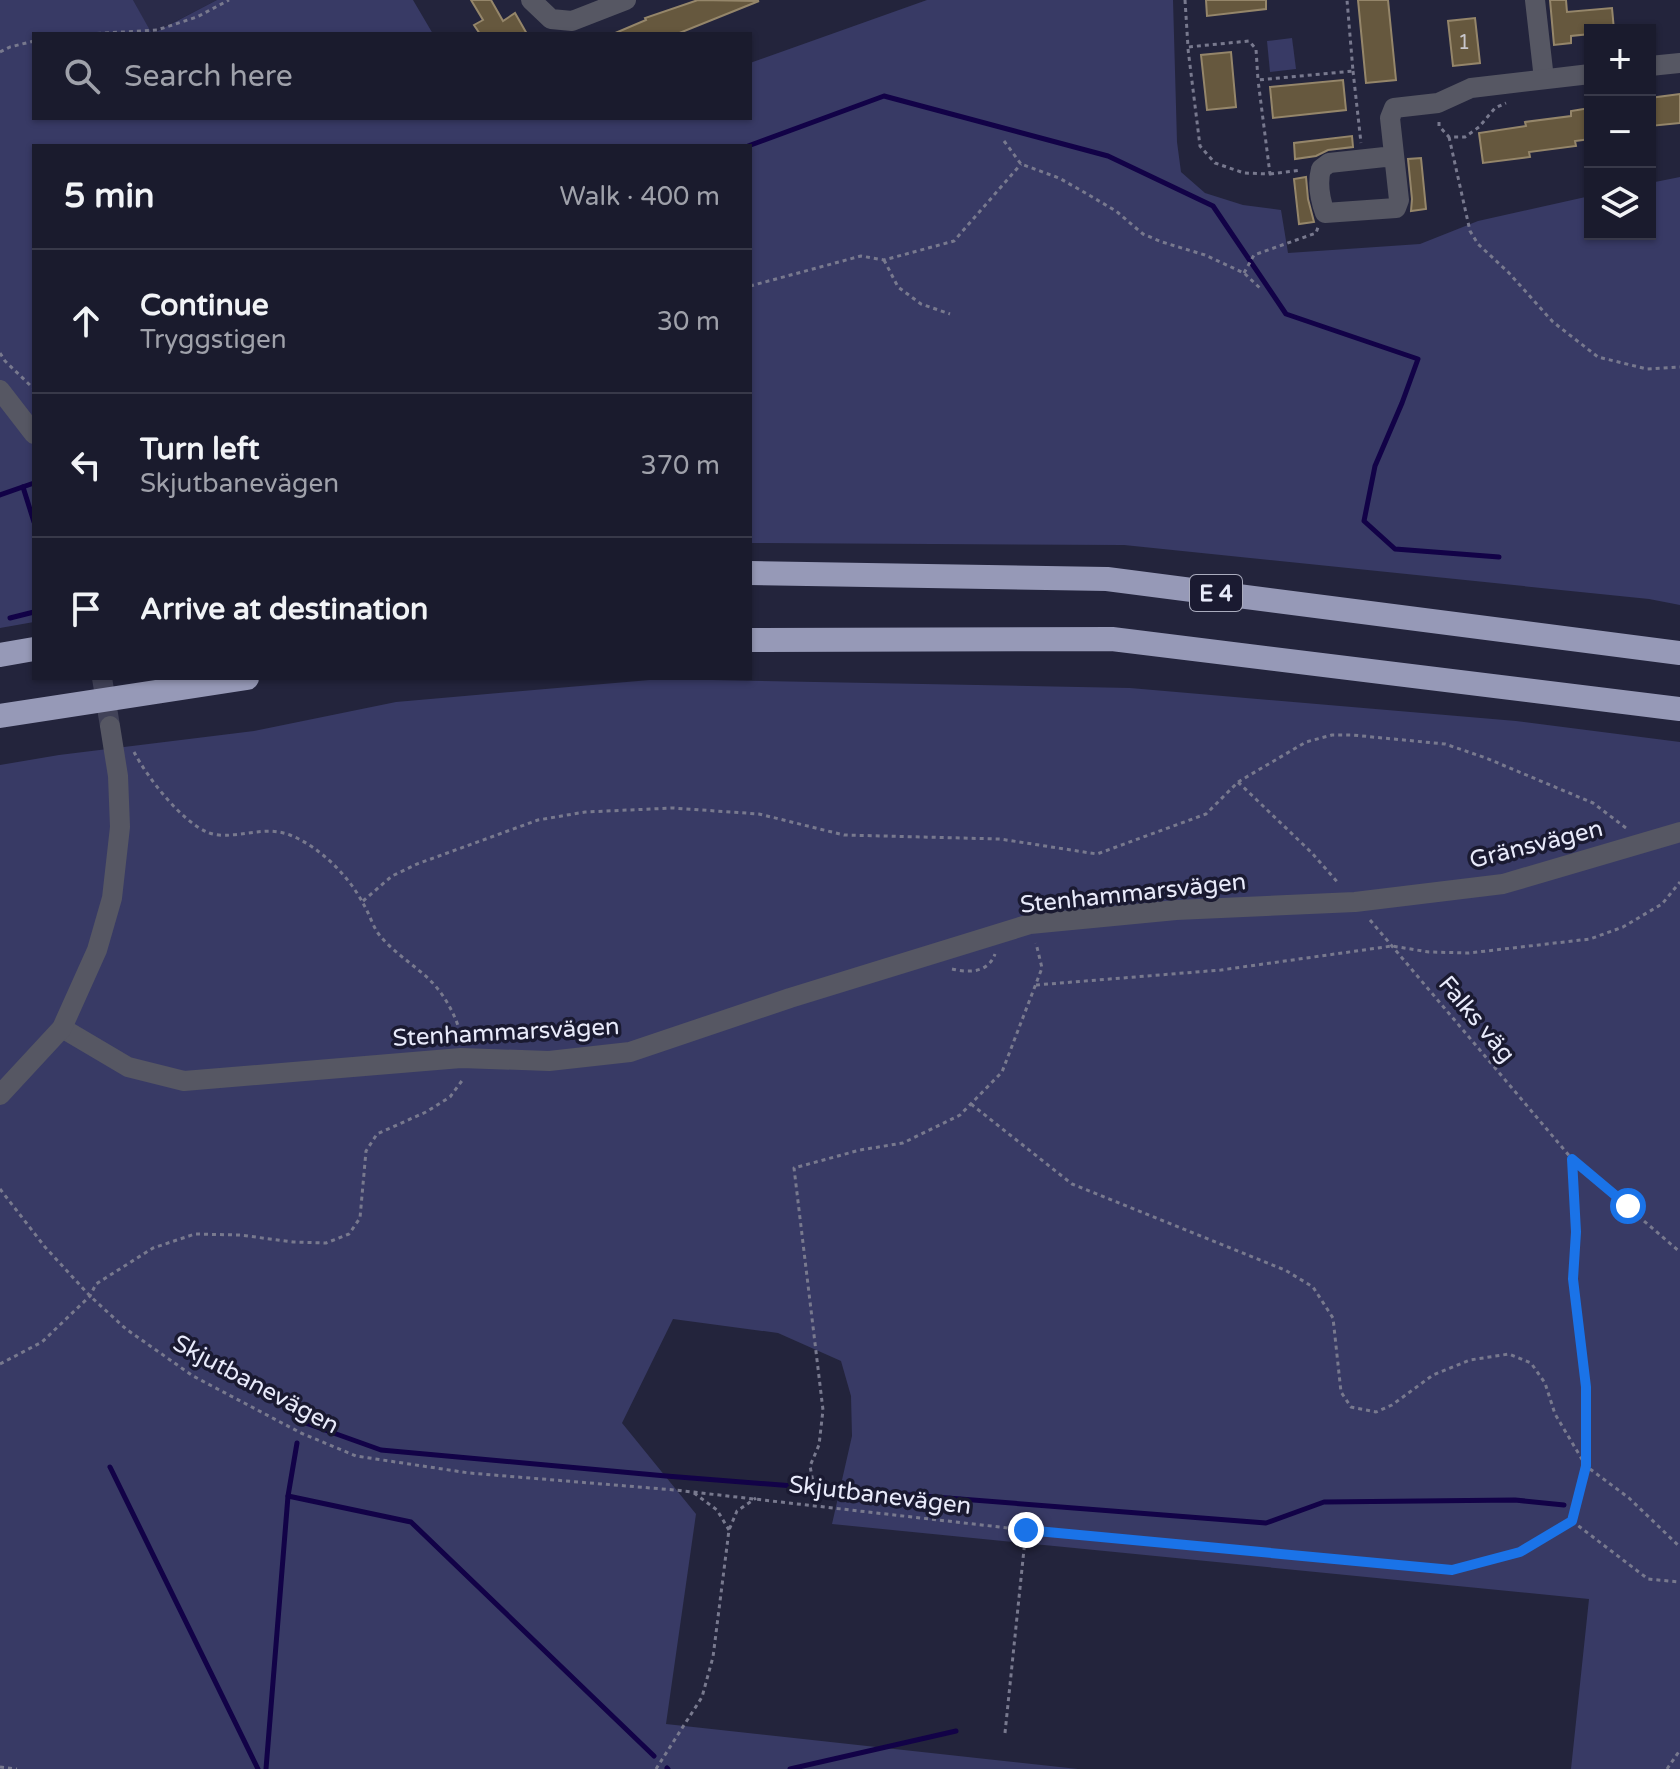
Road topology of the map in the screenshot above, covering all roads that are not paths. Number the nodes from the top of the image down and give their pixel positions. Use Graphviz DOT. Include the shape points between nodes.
graph roads {
  1 [pos="531,0"];
  2 [pos="626,0"];
  3 [pos="1535,0"];
  4 [pos="1680,63"];
  5 [pos="1656,65"];
  6 [pos="1584,75"];
  7 [pos="1544,79"];
  8 [pos="1394,156"];
  9 [pos="0,390"];
  10 [pos="32,431"];
  11 [pos="752,573"];
  12 [pos="752,640"];
  13 [pos="32,649"];
  14 [pos="1680,653"];
  15 [pos="0,655"];
  16 [pos="234,680"];
  17 [pos="1680,709"];
  18 [pos="0,716"];
  19 [pos="110,726"];
  20 [pos="1680,832"];
  21 [pos="1355,902"];
  22 [pos="62,1028"];
  23 [pos="0,1095"];
  1 -- 2 [label="street" via="551,19 572,21"];
  3 -- 7 [label="street"];
  4 -- 5 [label="street"];
  6 -- 7 [label="street"];
  7 -- 8 [label="street" via="1471,88 1438,103 1394,108"];
  8 -- 8 [label="street" via="1329,163 1321,169 1325,213 1396,208"];
  9 -- 10 [label="street"];
  11 -- 14 [label="highway, E 4" via="1107,579"];
  12 -- 17 [label="highway" via="1112,639"];
  13 -- 15 [label="highway"];
  16 -- 18 [label="highway"];
  19 -- 22 [label="street" via="120,827 112,898 97,950"];
  20 -- 21 [label="street, Gränsvägen" via="1503,884"];
  21 -- 22 [label="street, Stenhammarsvägen" via="1176,910 1030,924 630,1052 549,1061 461,1058 184,1081 128,1067"];
  22 -- 23 [label="street"];
}
